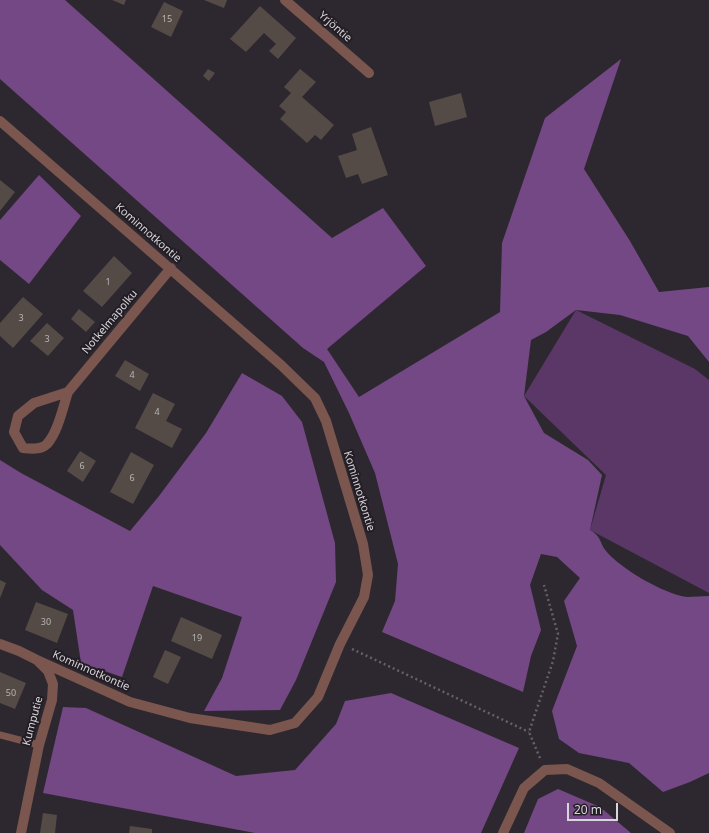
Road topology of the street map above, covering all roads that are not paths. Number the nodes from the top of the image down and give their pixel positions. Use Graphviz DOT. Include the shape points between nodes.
graph roads {
  1 [pos="285,0"];
  2 [pos="369,73"];
  3 [pos="0,121"];
  4 [pos="171,268"];
  5 [pos="68,392"];
  6 [pos="0,644"];
  7 [pos="37,660"];
  8 [pos="0,735"];
  9 [pos="39,744"];
  10 [pos="21,833"];
  11 [pos="503,833"];
  12 [pos="670,833"];
  1 -- 2 [label="street, Yrjöntie"];
  3 -- 4 [label="street, Kominnotkontie"];
  4 -- 5 [label="street, Notkelmapolku"];
  4 -- 7 [label="street, Kominnotkontie" via="315,398 326,421 363,544 368,576 364,597 340,644 318,697 295,723 270,730 190,718 130,702"];
  5 -- 5 [label="street, Notkelmapolku" via="34,403 18,416 14,432 23,448 34,449 46,444 58,426"];
  6 -- 7 [label="street, Kumputie"];
  7 -- 9 [label="street, Kumputie" via="48,671 53,684 52,700"];
  8 -- 9 [label="lane"];
  9 -- 10 [label="street, Kumputie"];
  11 -- 12 [label="street" via="524,788 545,770 567,769 599,783"];
}
